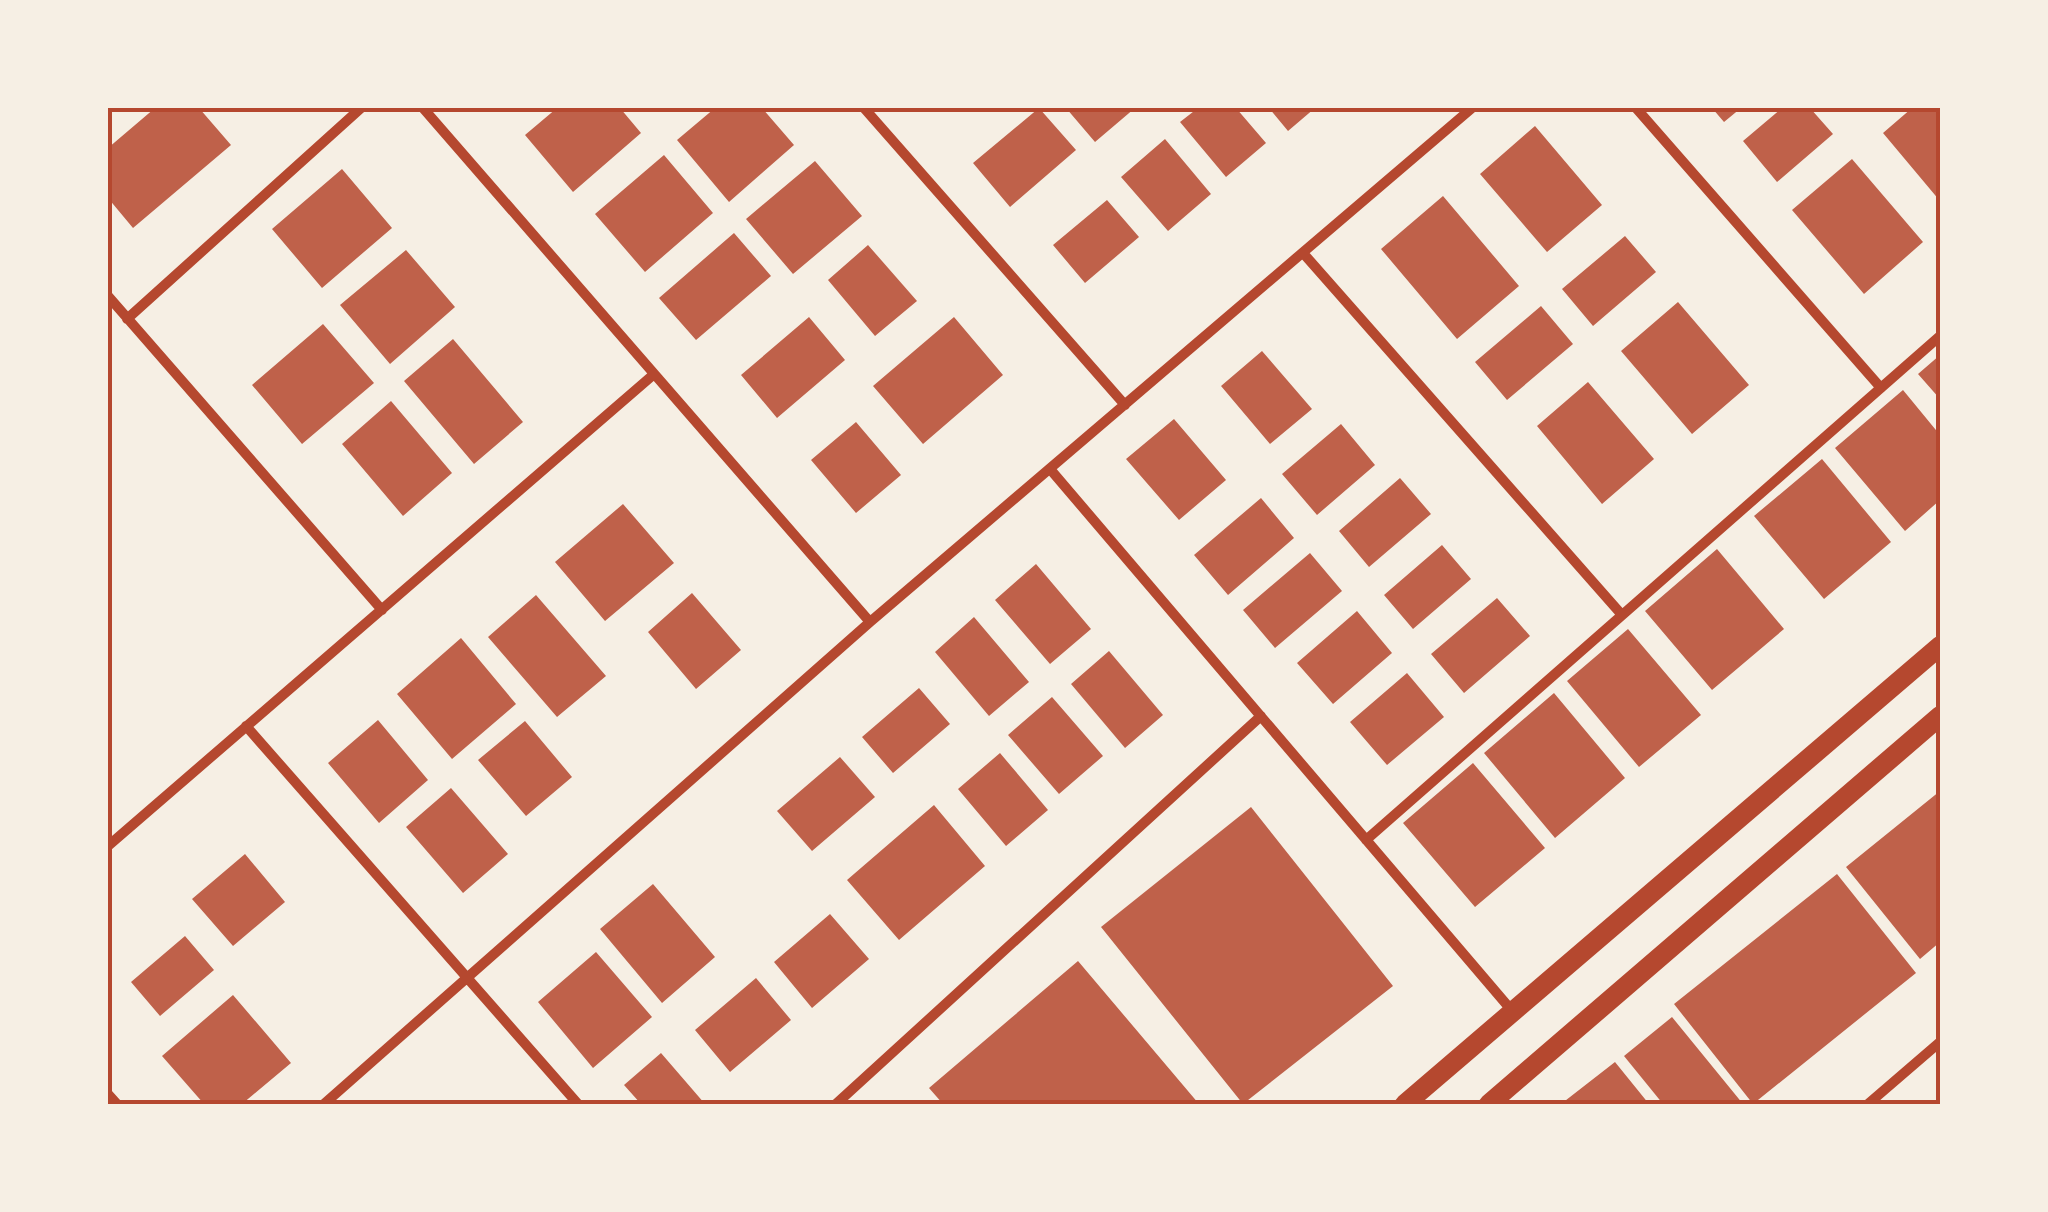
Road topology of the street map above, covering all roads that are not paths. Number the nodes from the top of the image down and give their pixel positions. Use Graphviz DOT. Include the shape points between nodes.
graph roads {
  1 [pos="361,108"];
  2 [pos="423,108"];
  3 [pos="865,108"];
  4 [pos="1472,108"];
  5 [pos="1636,108"];
  6 [pos="1303,253"];
  7 [pos="108,296"];
  8 [pos="127,319"];
  9 [pos="1940,336"];
  10 [pos="653,374"];
  11 [pos="1881,388"];
  12 [pos="1125,405"];
  13 [pos="1050,469"];
  14 [pos="382,610"];
  15 [pos="1622,615"];
  16 [pos="870,622"];
  17 [pos="1940,646"];
  18 [pos="1261,716"];
  19 [pos="1940,716"];
  20 [pos="246,726"];
  21 [pos="1366,840"];
  22 [pos="108,846"];
  23 [pos="467,978"];
  24 [pos="1513,1012"];
  25 [pos="1940,1042"];
  26 [pos="108,1094"];
  27 [pos="117,1104"];
  28 [pos="324,1104"];
  29 [pos="578,1104"];
  30 [pos="836,1104"];
  31 [pos="1405,1104"];
  32 [pos="1489,1104"];
  33 [pos="1868,1104"];
  1 -- 8 [label="street"];
  2 -- 10 [label="street"];
  3 -- 12 [label="street"];
  4 -- 6 [label="street"];
  5 -- 11 [label="street"];
  6 -- 12 [label="street"];
  6 -- 15 [label="street"];
  7 -- 8 [label="street"];
  8 -- 14 [label="street"];
  9 -- 11 [label="street"];
  10 -- 14 [label="street"];
  10 -- 16 [label="street"];
  11 -- 15 [label="street"];
  12 -- 13 [label="street"];
  13 -- 16 [label="street"];
  13 -- 18 [label="street"];
  14 -- 20 [label="street"];
  15 -- 21 [label="street"];
  16 -- 23 [label="street"];
  17 -- 24 [label="main road"];
  18 -- 21 [label="street"];
  18 -- 30 [label="street"];
  19 -- 32 [label="main road"];
  20 -- 22 [label="street"];
  20 -- 23 [label="street"];
  21 -- 24 [label="street"];
  23 -- 28 [label="street"];
  23 -- 29 [label="street"];
  24 -- 31 [label="main road"];
  25 -- 33 [label="street"];
  26 -- 27 [label="street"];
}
